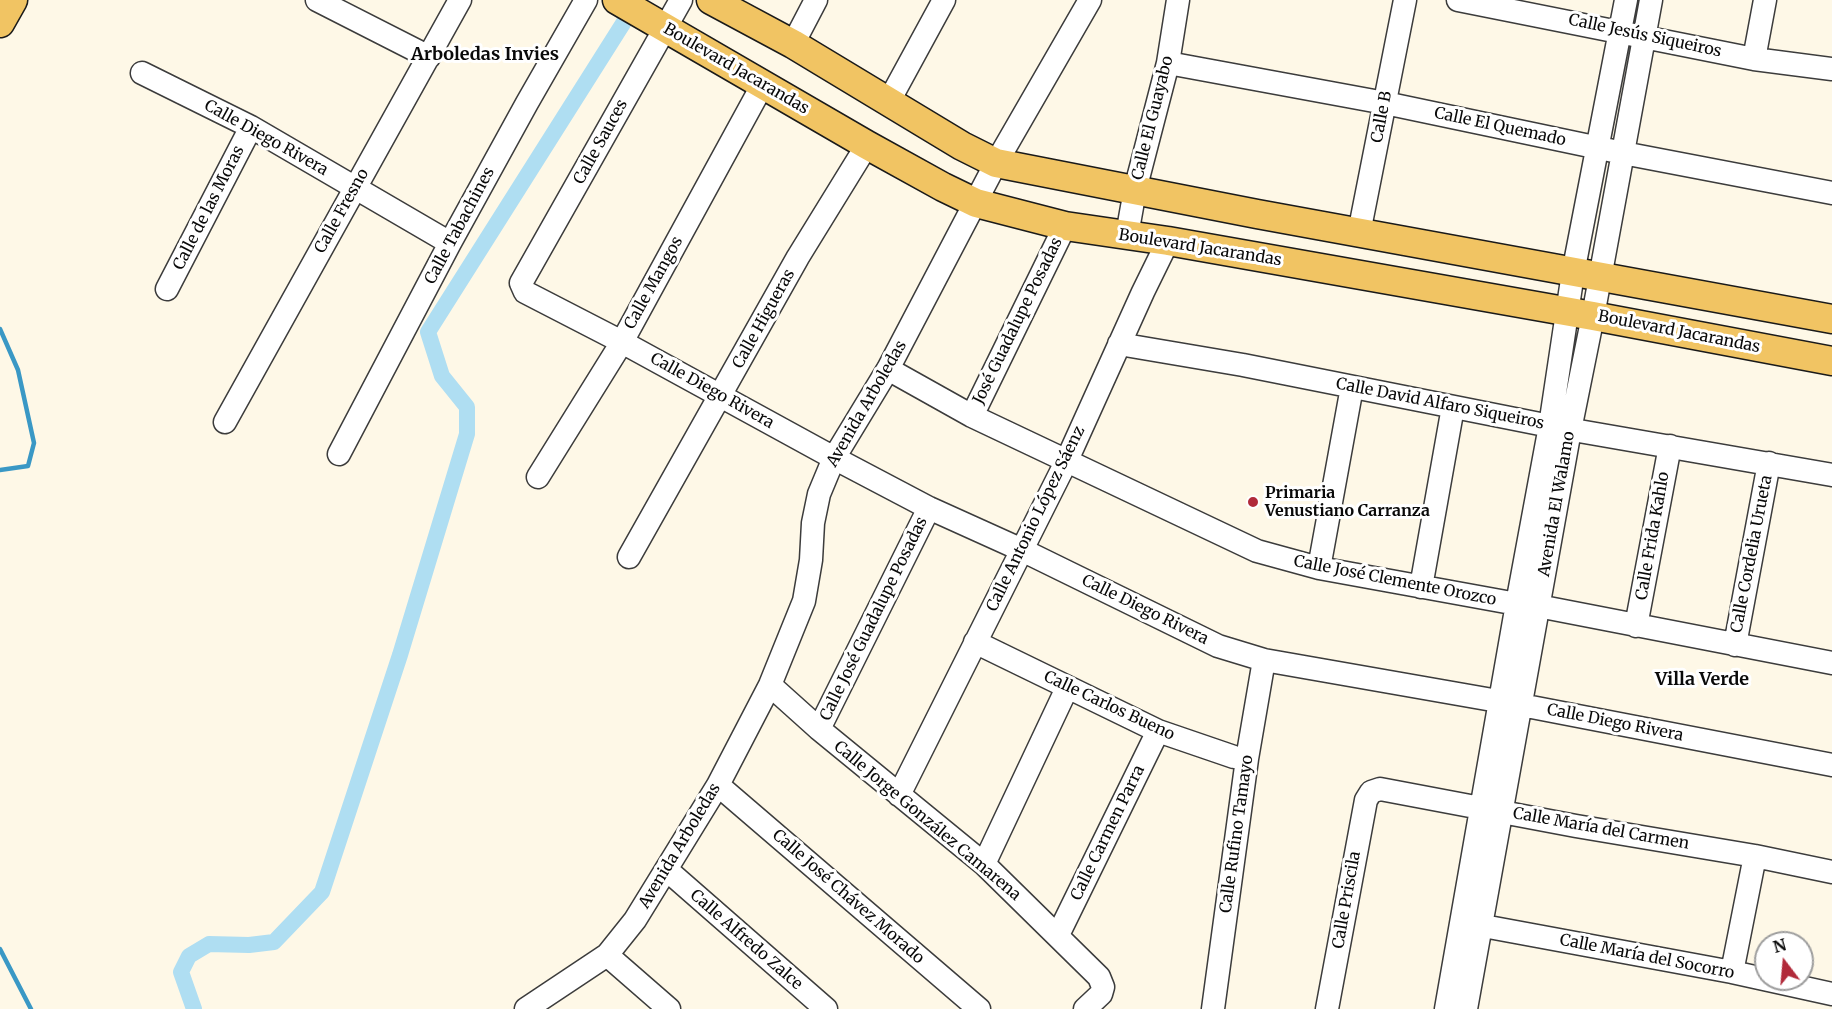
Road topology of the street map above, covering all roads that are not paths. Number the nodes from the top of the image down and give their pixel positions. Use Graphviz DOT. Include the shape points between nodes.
graph roads {
  1 [pos="13,0"];
  2 [pos="316,0"];
  3 [pos="460,0"];
  4 [pos="586,0"];
  5 [pos="681,0"];
  6 [pos="711,0"];
  7 [pos="816,0"];
  8 [pos="944,0"];
  9 [pos="1090,0"];
  10 [pos="1178,0"];
  11 [pos="1405,0"];
  12 [pos="1458,0"];
  13 [pos="1626,0"];
  14 [pos="1651,0"];
  15 [pos="1766,0"];
  16 [pos="1498,3"];
  17 [pos="636,11"];
  18 [pos="0,23"];
  19 [pos="1621,31"];
  20 [pos="1645,36"];
  21 [pos="793,44"];
  22 [pos="429,57"];
  23 [pos="1754,59"];
  24 [pos="1168,63"];
  25 [pos="1832,69"];
  26 [pos="142,73"];
  27 [pos="763,84"];
  28 [pos="889,101"];
  29 [pos="1385,103"];
  30 [pos="251,127"];
  31 [pos="867,145"];
  32 [pos="1598,148"];
  33 [pos="1623,153"];
  34 [pos="996,163"];
  35 [pos="356,187"];
  36 [pos="1135,190"];
  37 [pos="1832,193"];
  38 [pos="976,203"];
  39 [pos="1065,226"];
  40 [pos="1359,233"];
  41 [pos="1127,236"];
  42 [pos="1168,241"];
  43 [pos="450,243"];
  44 [pos="1586,275"];
  45 [pos="521,284"];
  46 [pos="167,290"];
  47 [pos="1580,314"];
  48 [pos="1832,319"];
  49 [pos="622,342"];
  50 [pos="1119,344"];
  51 [pos="1832,360"];
  52 [pos="888,369"];
  53 [pos="1352,387"];
  54 [pos="721,396"];
  55 [pos="1453,407"];
  56 [pos="972,416"];
  57 [pos="225,422"];
  58 [pos="1560,428"];
  59 [pos="1670,446"];
  60 [pos="339,454"];
  61 [pos="834,458"];
  62 [pos="1066,460"];
  63 [pos="1769,463"];
  64 [pos="1832,476"];
  65 [pos="538,477"];
  66 [pos="929,508"];
  67 [pos="1022,550"];
  68 [pos="629,557"];
  69 [pos="1319,568"];
  70 [pos="1420,587"];
  71 [pos="1528,605"];
  72 [pos="1636,626"];
  73 [pos="975,642"];
  74 [pos="1735,645"];
  75 [pos="1264,660"];
  76 [pos="1832,663"];
  77 [pos="770,685"];
  78 [pos="1067,688"];
  79 [pos="1510,703"];
  80 [pos="819,729"];
  81 [pos="1158,731"];
  82 [pos="1247,759"];
  83 [pos="1832,765"];
  84 [pos="718,785"];
  85 [pos="1371,792"];
  86 [pos="899,795"];
  87 [pos="1492,809"];
  88 [pos="1755,856"];
  89 [pos="984,864"];
  90 [pos="667,870"];
  91 [pos="1832,872"];
  92 [pos="1472,924"];
  93 [pos="1059,935"];
  94 [pos="607,955"];
  95 [pos="1732,972"];
  96 [pos="1832,994"];
  97 [pos="526,1009"];
  98 [pos="669,1009"];
  99 [pos="826,1009"];
  100 [pos="979,1009"];
  101 [pos="1085,1009"];
  102 [pos="1213,1009"];
  103 [pos="1327,1009"];
  104 [pos="1446,1009"];
  105 [pos="1466,1009"];
  1 -- 18 [label="main road"];
  2 -- 22 [label="street"];
  3 -- 22 [label="street, Calle Fresno"];
  4 -- 43 [label="street, Calle Tabachines"];
  5 -- 17 [label="street, Calle Sauces"];
  6 -- 21 [label="main road"];
  7 -- 21 [label="street"];
  8 -- 28 [label="street"];
  9 -- 34 [label="street, Avenida Arboledas"];
  10 -- 24 [label="street, Calle El Guayabo"];
  11 -- 29 [label="street, Calle B"];
  12 -- 16 [label="street, Calle Jesús Siqueiros"];
  13 -- 19 [label="street, Avenida El Walamo"];
  14 -- 20 [label="street, Avenida El Walamo"];
  15 -- 23 [label="street"];
  16 -- 19 [label="street, Calle Jesús Siqueiros"];
  17 -- 27 [label="main road, Boulevard Jacarandas"];
  17 -- 45 [label="street, Calle Sauces"];
  19 -- 20 [label="street, Calle Jesús Siqueiros"];
  19 -- 32 [label="street, Avenida El Walamo"];
  20 -- 23 [label="street, Calle Jesús Siqueiros"];
  20 -- 33 [label="street, Avenida El Walamo"];
  21 -- 28 [label="main road"];
  22 -- 35 [label="street, Calle Fresno"];
  23 -- 25 [label="street, Calle Jesús Siqueiros"];
  24 -- 29 [label="street, Calle El Quemado"];
  24 -- 36 [label="street, Calle El Guayabo"];
  26 -- 30 [label="street, Calle Diego Rivera"];
  27 -- 31 [label="main road, Boulevard Jacarandas"];
  27 -- 49 [label="street, Calle Mangos"];
  28 -- 34 [label="main road"];
  29 -- 32 [label="street, Calle El Quemado"];
  29 -- 40 [label="street, Calle B"];
  30 -- 35 [label="street, Calle Diego Rivera"];
  30 -- 46 [label="street, Calle de las Moras"];
  31 -- 38 [label="main road, Boulevard Jacarandas"];
  31 -- 54 [label="street, Calle Higueras" via="798,257"];
  32 -- 33 [label="street, Calle El Quemado"];
  32 -- 44 [label="street, Avenida El Walamo"];
  33 -- 37 [label="street, Calle El Quemado"];
  33 -- 44 [label="street, Avenida El Walamo"];
  34 -- 36 [label="main road"];
  34 -- 38 [label="street, Avenida Arboledas"];
  35 -- 43 [label="street, Calle Diego Rivera"];
  35 -- 57 [label="street, Calle Fresno"];
  36 -- 40 [label="main road"];
  36 -- 41 [label="street, Calle El Guayabo"];
  38 -- 39 [label="main road, Boulevard Jacarandas"];
  38 -- 52 [label="street, Avenida Arboledas"];
  39 -- 41 [label="main road, Boulevard Jacarandas"];
  39 -- 56 [label="street, José Guadalupe Posadas"];
  40 -- 44 [label="main road"];
  41 -- 42 [label="main road, Boulevard Jacarandas"];
  42 -- 47 [label="main road, Boulevard Jacarandas"];
  42 -- 50 [label="street, Calle Antonio López Sáenz"];
  43 -- 60 [label="street, Calle Tabachines"];
  44 -- 47 [label="street, Avenida El Walamo"];
  44 -- 48 [label="main road"];
  45 -- 49 [label="street, Calle Diego Rivera" via="525,292"];
  47 -- 51 [label="main road, Boulevard Jacarandas"];
  47 -- 58 [label="street, Avenida El Walamo"];
  49 -- 54 [label="street, Calle Diego Rivera"];
  49 -- 65 [label="street, Calle Mangos"];
  50 -- 53 [label="street, Calle David Alfaro Siqueiros"];
  50 -- 62 [label="street, Calle Antonio López Sáenz"];
  52 -- 56 [label="street, Calle José Clemente Orozco"];
  52 -- 61 [label="street, Avenida Arboledas"];
  53 -- 55 [label="street, Calle David Alfaro Siqueiros"];
  53 -- 69 [label="street"];
  54 -- 61 [label="street, Calle Diego Rivera"];
  54 -- 68 [label="street, Calle Higueras"];
  55 -- 58 [label="street, Calle David Alfaro Siqueiros"];
  55 -- 70 [label="street"];
  56 -- 62 [label="street, Calle José Clemente Orozco"];
  58 -- 59 [label="street, Calle David Alfaro Siqueiros"];
  58 -- 71 [label="street, Avenida El Walamo"];
  59 -- 63 [label="street, Calle David Alfaro Siqueiros"];
  59 -- 72 [label="street, Calle Frida Kahlo"];
  61 -- 66 [label="street, Calle Diego Rivera"];
  61 -- 77 [label="street, Avenida Arboledas" via="819,494 804,601"];
  62 -- 67 [label="street, Calle Antonio López Sáenz"];
  62 -- 69 [label="street, Calle José Clemente Orozco" via="1257,552"];
  63 -- 64 [label="street, Calle David Alfaro Siqueiros"];
  63 -- 74 [label="street, Calle Cordelia Urueta"];
  66 -- 67 [label="street, Calle Diego Rivera"];
  66 -- 80 [label="street, Calle José Guadalupe Posadas"];
  67 -- 73 [label="street, Calle Antonio López Sáenz"];
  67 -- 75 [label="street, Calle Diego Rivera" via="1218,646"];
  69 -- 70 [label="street, Calle José Clemente Orozco"];
  70 -- 71 [label="street, Calle José Clemente Orozco"];
  71 -- 72 [label="street, Calle José Clemente Orozco"];
  71 -- 79 [label="street, Avenida El Walamo"];
  72 -- 74 [label="street, Calle José Clemente Orozco"];
  73 -- 78 [label="street, Calle Carlos Bueno"];
  73 -- 86 [label="street, Calle Antonio López Sáenz"];
  74 -- 76 [label="street, Calle José Clemente Orozco"];
  75 -- 79 [label="street, Calle Diego Rivera"];
  75 -- 82 [label="street, Calle Rufino Tamayo"];
  77 -- 80 [label="street, Calle Jorge González Camarena"];
  77 -- 84 [label="street, Avenida Arboledas"];
  78 -- 81 [label="street, Calle Carlos Bueno"];
  78 -- 89 [label="street"];
  79 -- 83 [label="street, Calle Diego Rivera"];
  79 -- 87 [label="street, Avenida El Walamo"];
  80 -- 86 [label="street, Calle Jorge González Camarena"];
  81 -- 82 [label="street, Calle Carlos Bueno"];
  81 -- 93 [label="street, Calle Carmen Parra"];
  82 -- 102 [label="street, Calle Rufino Tamayo"];
  84 -- 90 [label="street, Avenida Arboledas"];
  84 -- 100 [label="street, Calle José Chávez Morado"];
  85 -- 87 [label="street, Calle María del Carmen" via="1380,789"];
  85 -- 103 [label="street, Calle Priscila" via="1366,800"];
  86 -- 89 [label="street, Calle Jorge González Camarena"];
  87 -- 88 [label="street, Calle María del Carmen"];
  87 -- 92 [label="street, Avenida El Walamo"];
  88 -- 91 [label="street, Calle María del Carmen"];
  88 -- 95 [label="street"];
  89 -- 93 [label="street, Calle Jorge González Camarena"];
  90 -- 94 [label="street, Avenida Arboledas"];
  90 -- 99 [label="street, Calle Alfredo Zalce"];
  92 -- 95 [label="street, Calle María del Socorro"];
  92 -- 104 [label="street, Avenida El Walamo"];
  92 -- 105 [label="street, Avenida El Walamo"];
  93 -- 101 [label="street, Calle Jorge González Camarena" via="1099,977 1103,987"];
  94 -- 97 [label="street, Avenida Arboledas"];
  94 -- 98 [label="street"];
  95 -- 96 [label="street, Calle María del Socorro"];
}
